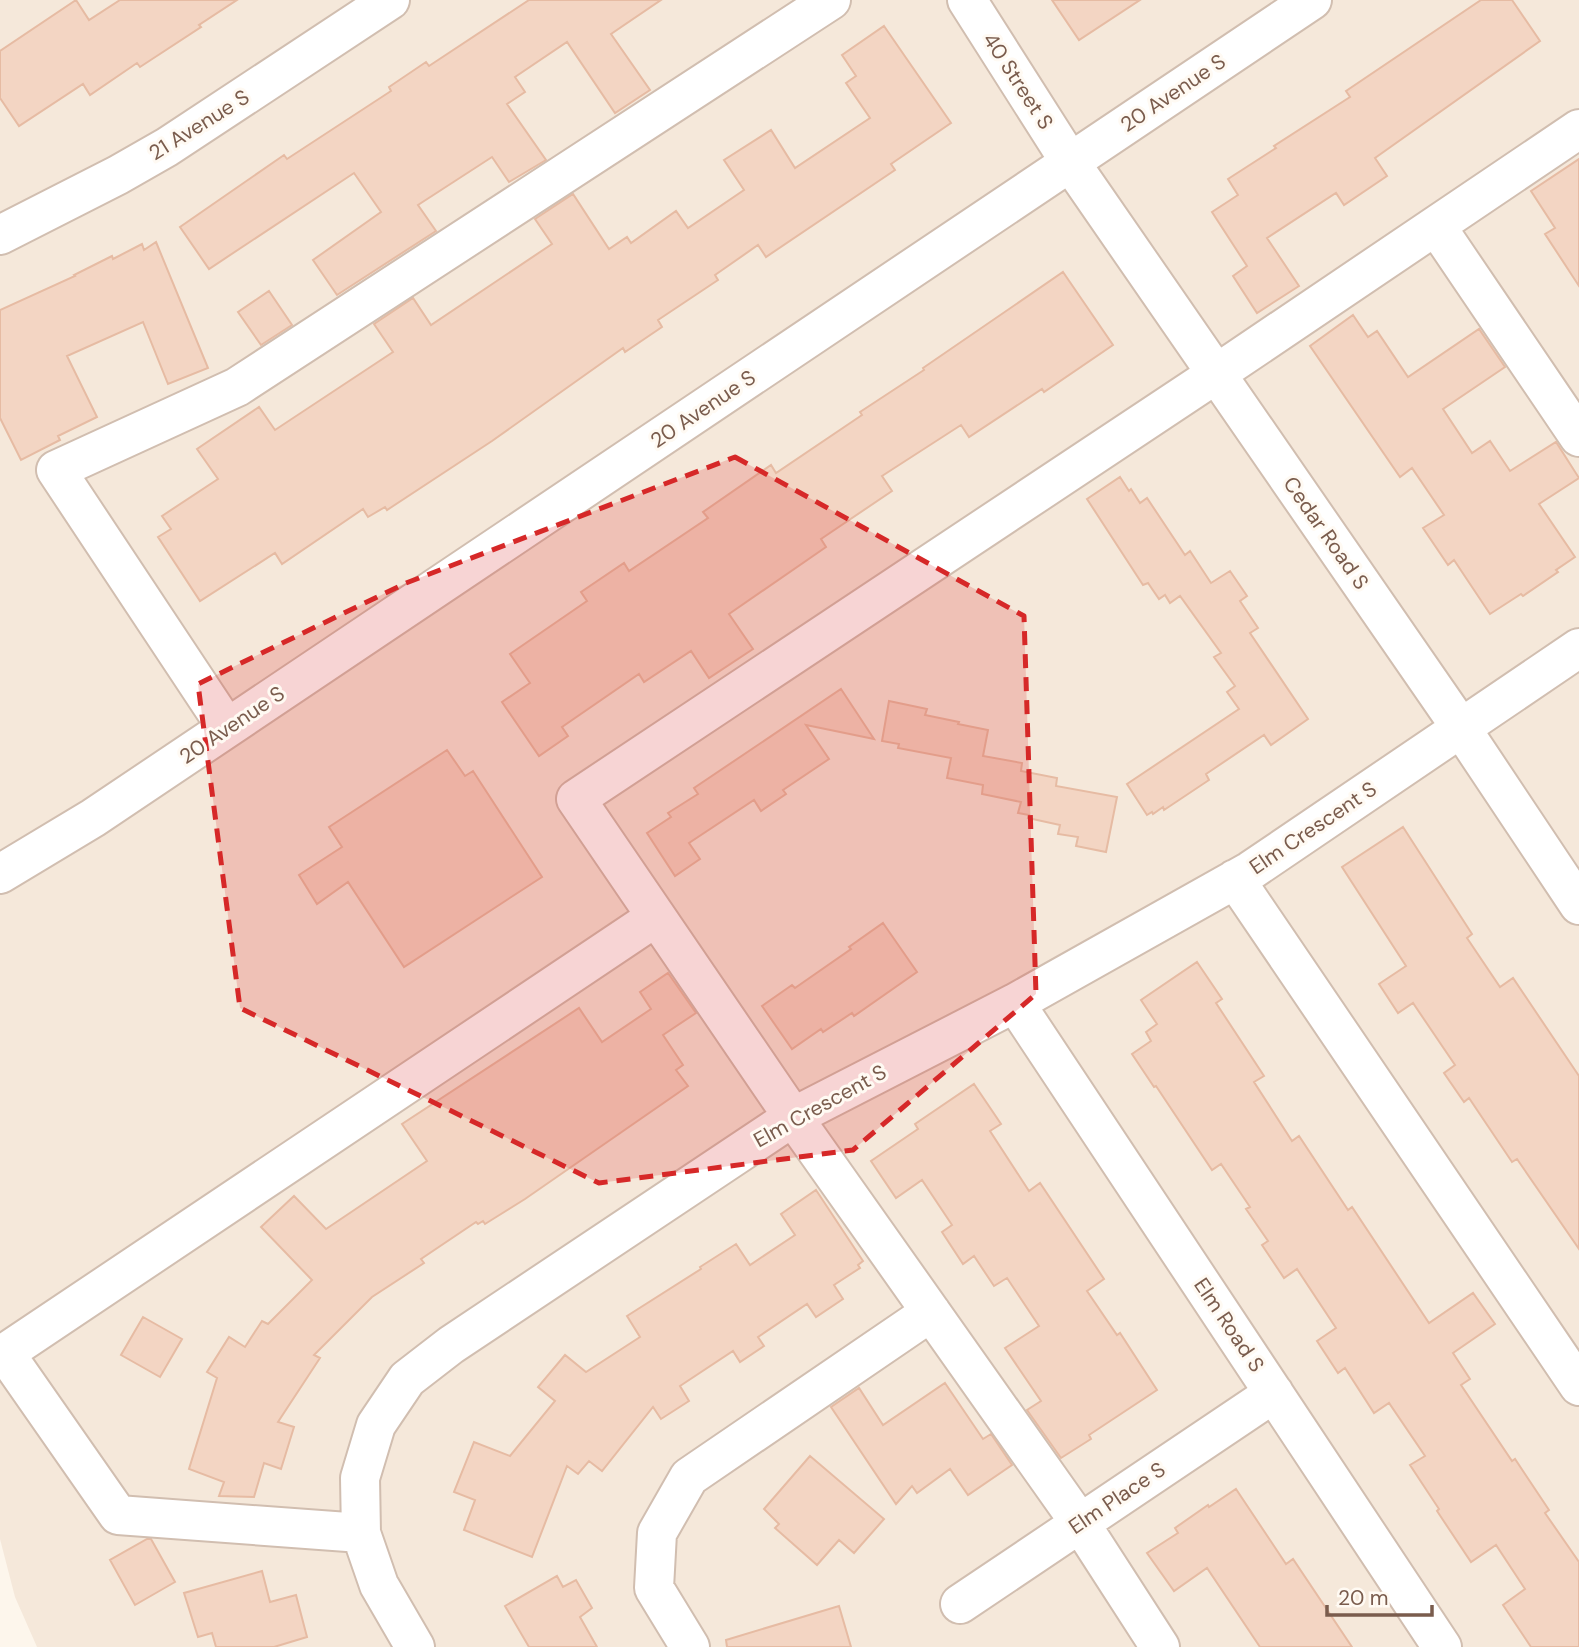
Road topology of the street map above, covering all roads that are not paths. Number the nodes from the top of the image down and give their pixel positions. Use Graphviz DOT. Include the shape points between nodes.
graph roads {
  1 [pos="390,0"];
  2 [pos="831,0"];
  3 [pos="967,0"];
  4 [pos="1312,0"];
  5 [pos="1579,129"];
  6 [pos="1070,162"];
  7 [pos="1436,226"];
  8 [pos="0,235"];
  9 [pos="1216,374"];
  10 [pos="1579,437"];
  11 [pos="1579,649"];
  12 [pos="227,728"];
  13 [pos="1461,728"];
  14 [pos="93,818"];
  15 [pos="0,874"];
  16 [pos="1235,879"];
  17 [pos="0,891"];
  18 [pos="1579,905"];
  19 [pos="656,917"];
  20 [pos="1015,1003"];
  21 [pos="793,1116"];
  22 [pos="931,1312"];
  23 [pos="1579,1386"];
  24 [pos="1274,1393"];
  25 [pos="1080,1523"];
  26 [pos="361,1533"];
  27 [pos="960,1604"];
  28 [pos="415,1647"];
  29 [pos="690,1647"];
  30 [pos="1160,1647"];
  31 [pos="1442,1647"];
  1 -- 8 [label="street, 21 Avenue S" via="167,147"];
  2 -- 12 [label="street" via="237,387 56,470"];
  3 -- 6 [label="street, 40 Street S"];
  4 -- 6 [label="street, 20 Avenue S"];
  5 -- 7 [label="street"];
  6 -- 9 [label="street, Cedar Road S"];
  6 -- 12 [label="street, 20 Avenue S"];
  7 -- 9 [label="street"];
  7 -- 10 [label="street"];
  9 -- 13 [label="street, Cedar Road S"];
  9 -- 19 [label="street" via="576,799"];
  11 -- 13 [label="street, Elm Crescent S"];
  12 -- 14 [label="street, 20 Avenue S"];
  13 -- 16 [label="street, Elm Crescent S"];
  13 -- 18 [label="street, Cedar Road S"];
  14 -- 15 [label="street, 20 Avenue S"];
  14 -- 17 [label="street, 20 Avenue S"];
  16 -- 20 [label="street, Elm Crescent S"];
  16 -- 23 [label="street"];
  19 -- 21 [label="street"];
  19 -- 26 [label="street" via="5,1353 118,1516"];
  20 -- 21 [label="street, Elm Crescent S"];
  20 -- 24 [label="street, Elm Road S"];
  21 -- 22 [label="street"];
  21 -- 26 [label="street, Elm Crescent S" via="407,1379 376,1425 360,1478"];
  22 -- 25 [label="street"];
  22 -- 29 [label="street" via="689,1477 657,1533 654,1588"];
  24 -- 25 [label="street, Elm Place S"];
  24 -- 31 [label="street, Elm Road S"];
  25 -- 27 [label="street, Elm Place S"];
  25 -- 30 [label="street"];
  26 -- 28 [label="street, Elm Crescent S" via="379,1585"];
}
